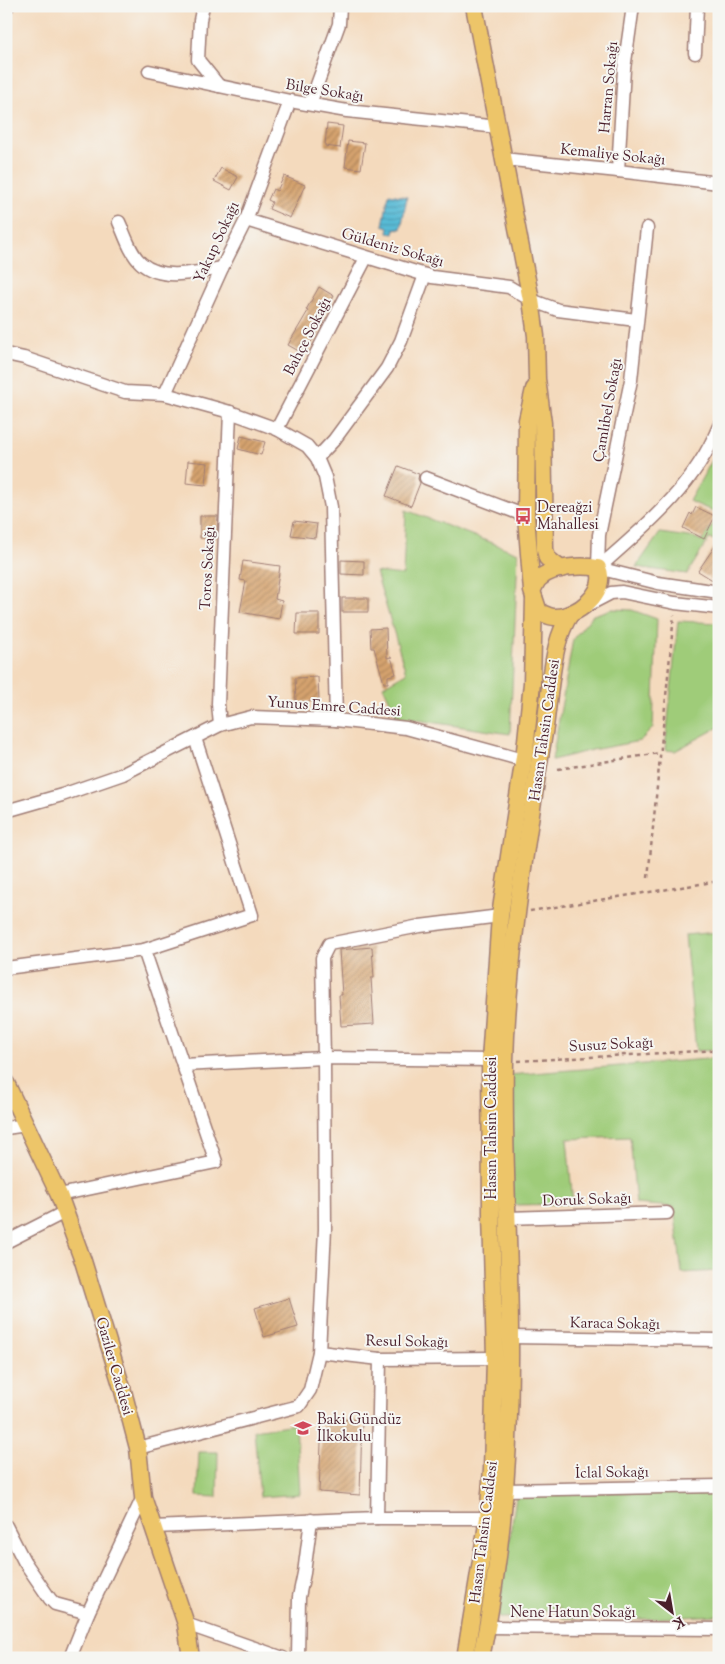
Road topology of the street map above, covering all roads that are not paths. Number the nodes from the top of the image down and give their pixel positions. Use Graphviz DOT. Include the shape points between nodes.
graph roads {
  1 [pos="203,6"];
  2 [pos="340,6"];
  3 [pos="474,6"];
  4 [pos="633,6"];
  5 [pos="697,6"];
  6 [pos="694,53"];
  7 [pos="149,71"];
  8 [pos="220,86"];
  9 [pos="290,101"];
  10 [pos="310,104"];
  11 [pos="498,127"];
  12 [pos="503,160"];
  13 [pos="618,171"];
  14 [pos="719,183"];
  15 [pos="246,220"];
  16 [pos="119,222"];
  17 [pos="647,228"];
  18 [pos="366,258"];
  19 [pos="222,268"];
  20 [pos="425,275"];
  21 [pos="531,300"];
  22 [pos="636,320"];
  23 [pos="6,354"];
  24 [pos="537,379"];
  25 [pos="164,394"];
  26 [pos="230,412"];
  27 [pos="719,426"];
  28 [pos="277,429"];
  29 [pos="317,458"];
  30 [pos="426,478"];
  31 [pos="526,516"];
  32 [pos="598,568"];
  33 [pos="560,569"];
  34 [pos="719,592"];
  35 [pos="533,595"];
  36 [pos="719,608"];
  37 [pos="577,611"];
  38 [pos="336,720"];
  39 [pos="220,725"];
  40 [pos="195,738"];
  41 [pos="523,760"];
  42 [pos="6,812"];
  43 [pos="508,915"];
  44 [pos="144,950"];
  45 [pos="6,968"];
  46 [pos="324,1058"];
  47 [pos="498,1061"];
  48 [pos="183,1065"];
  49 [pos="6,1083"];
  50 [pos="26,1125"];
  51 [pos="6,1128"];
  52 [pos="59,1195"];
  53 [pos="65,1212"];
  54 [pos="667,1213"];
  55 [pos="507,1218"];
  56 [pos="6,1242"];
  57 [pos="510,1337"];
  58 [pos="719,1340"];
  59 [pos="319,1352"];
  60 [pos="495,1358"];
  61 [pos="380,1359"];
  62 [pos="138,1448"];
  63 [pos="719,1486"];
  64 [pos="505,1490"];
  65 [pos="143,1497"];
  66 [pos="377,1518"];
  67 [pos="488,1518"];
  68 [pos="311,1520"];
  69 [pos="6,1526"];
  70 [pos="153,1527"];
  71 [pos="88,1613"];
  72 [pos="186,1624"];
  73 [pos="487,1627"];
  74 [pos="719,1629"];
  75 [pos="70,1658"];
  76 [pos="191,1658"];
  77 [pos="283,1658"];
  78 [pos="298,1658"];
  79 [pos="465,1658"];
  80 [pos="481,1658"];
  1 -- 8 [label="street" via="198,60"];
  2 -- 10 [label="street" via="339,24"];
  3 -- 11 [label="main road"];
  4 -- 13 [label="street, Harran Sokağı" via="624,69"];
  5 -- 6 [label="street"];
  7 -- 8 [label="street, Bilge Sokağı"];
  8 -- 9 [label="street, Bilge Sokağı"];
  9 -- 10 [label="street, Bilge Sokağı"];
  9 -- 15 [label="street, Yakup Sokağı"];
  10 -- 11 [label="street, Bilge Sokağı"];
  11 -- 12 [label="main road"];
  12 -- 13 [label="street, Kemaliye Sokağı"];
  12 -- 21 [label="main road"];
  13 -- 14 [label="street, Kemaliye Sokağı"];
  15 -- 18 [label="street, Güldeniz Sokağı"];
  15 -- 19 [label="street, Yakup Sokağı"];
  16 -- 19 [label="street" via="141,263 156,271 181,276"];
  17 -- 22 [label="street, Çamlıbel Sokağı"];
  18 -- 20 [label="street, Güldeniz Sokağı"];
  18 -- 28 [label="street, Bahçe Sokağı"];
  19 -- 25 [label="street, Yakup Sokağı"];
  20 -- 21 [label="street, Güldeniz Sokağı" via="509,287"];
  20 -- 29 [label="street" via="401,341 387,368"];
  21 -- 22 [label="street, Güldeniz Sokağı" via="558,310"];
  21 -- 24 [label="main road"];
  22 -- 32 [label="street, Çamlıbel Sokağı" via="632,380 599,535"];
  23 -- 25 [label="street" via="125,392"];
  24 -- 31 [label="main road, Hasan Tahsin Caddesi" via="528,420"];
  24 -- 33 [label="main road" via="543,423 545,549 547,558"];
  25 -- 26 [label="street"];
  26 -- 28 [label="street"];
  26 -- 39 [label="street, Toros Sokağı" via="218,704"];
  27 -- 32 [label="street" via="710,449 686,484 651,522"];
  28 -- 29 [label="street" via="307,446"];
  29 -- 38 [label="street" via="328,487 332,521"];
  30 -- 31 [label="street"];
  31 -- 35 [label="main road, Hasan Tahsin Caddesi"];
  32 -- 33 [label="main road" via="585,565"];
  32 -- 34 [label="street" via="658,583"];
  32 -- 37 [label="main road" via="601,574 597,591"];
  33 -- 35 [label="main road" via="542,576"];
  35 -- 37 [label="main road" via="540,612 553,617"];
  35 -- 41 [label="main road, Hasan Tahsin Caddesi" via="532,684"];
  36 -- 37 [label="street" via="622,592 611,593"];
  37 -- 43 [label="main road, Hasan Tahsin Caddesi" via="563,627 554,657 544,733"];
  38 -- 39 [label="street, Yunus Emre Caddesi" via="251,717"];
  38 -- 41 [label="street, Yunus Emre Caddesi" via="406,728"];
  39 -- 40 [label="street, Yunus Emre Caddesi"];
  40 -- 42 [label="street, Yunus Emre Caddesi" via="122,774"];
  40 -- 44 [label="street" via="252,914"];
  41 -- 43 [label="main road, Hasan Tahsin Caddesi"];
  43 -- 46 [label="street" via="420,926 329,944 322,958"];
  43 -- 47 [label="main road, Hasan Tahsin Caddesi"];
  44 -- 45 [label="street"];
  44 -- 48 [label="street"];
  46 -- 47 [label="street"];
  46 -- 48 [label="street"];
  46 -- 59 [label="street" via="325,1229"];
  47 -- 55 [label="main road, Hasan Tahsin Caddesi"];
  47 -- 60 [label="main road, Hasan Tahsin Caddesi" via="491,1214"];
  48 -- 52 [label="street" via="216,1162"];
  49 -- 50 [label="main road, Gaziler Caddesi"];
  50 -- 51 [label="street"];
  50 -- 52 [label="main road, Gaziler Caddesi"];
  52 -- 53 [label="main road, Gaziler Caddesi"];
  53 -- 56 [label="street"];
  53 -- 62 [label="main road, Gaziler Caddesi" via="86,1270"];
  54 -- 55 [label="street, Doruk Sokağı"];
  55 -- 57 [label="main road, Hasan Tahsin Caddesi"];
  57 -- 58 [label="street, Karaca Sokağı"];
  57 -- 64 [label="main road, Hasan Tahsin Caddesi"];
  59 -- 61 [label="street, Resul Sokağı"];
  59 -- 62 [label="street" via="310,1390 299,1406"];
  60 -- 61 [label="street, Resul Sokağı"];
  60 -- 67 [label="main road, Hasan Tahsin Caddesi"];
  61 -- 66 [label="street"];
  62 -- 65 [label="main road, Gaziler Caddesi"];
  63 -- 64 [label="street, İclal Sokağı"];
  64 -- 73 [label="main road, Hasan Tahsin Caddesi"];
  65 -- 70 [label="main road, Gaziler Caddesi"];
  65 -- 71 [label="street"];
  66 -- 67 [label="street"];
  66 -- 68 [label="street"];
  67 -- 79 [label="main road, Hasan Tahsin Caddesi"];
  68 -- 70 [label="street"];
  68 -- 78 [label="street" via="299,1596"];
  69 -- 71 [label="street" via="50,1599 55,1604"];
  70 -- 72 [label="main road, Gaziler Caddesi"];
  71 -- 75 [label="street"];
  72 -- 76 [label="main road, Gaziler Caddesi"];
  72 -- 77 [label="street"];
  73 -- 74 [label="street, Nene Hatun Sokağı"];
  73 -- 80 [label="main road, Hasan Tahsin Caddesi"];
}
